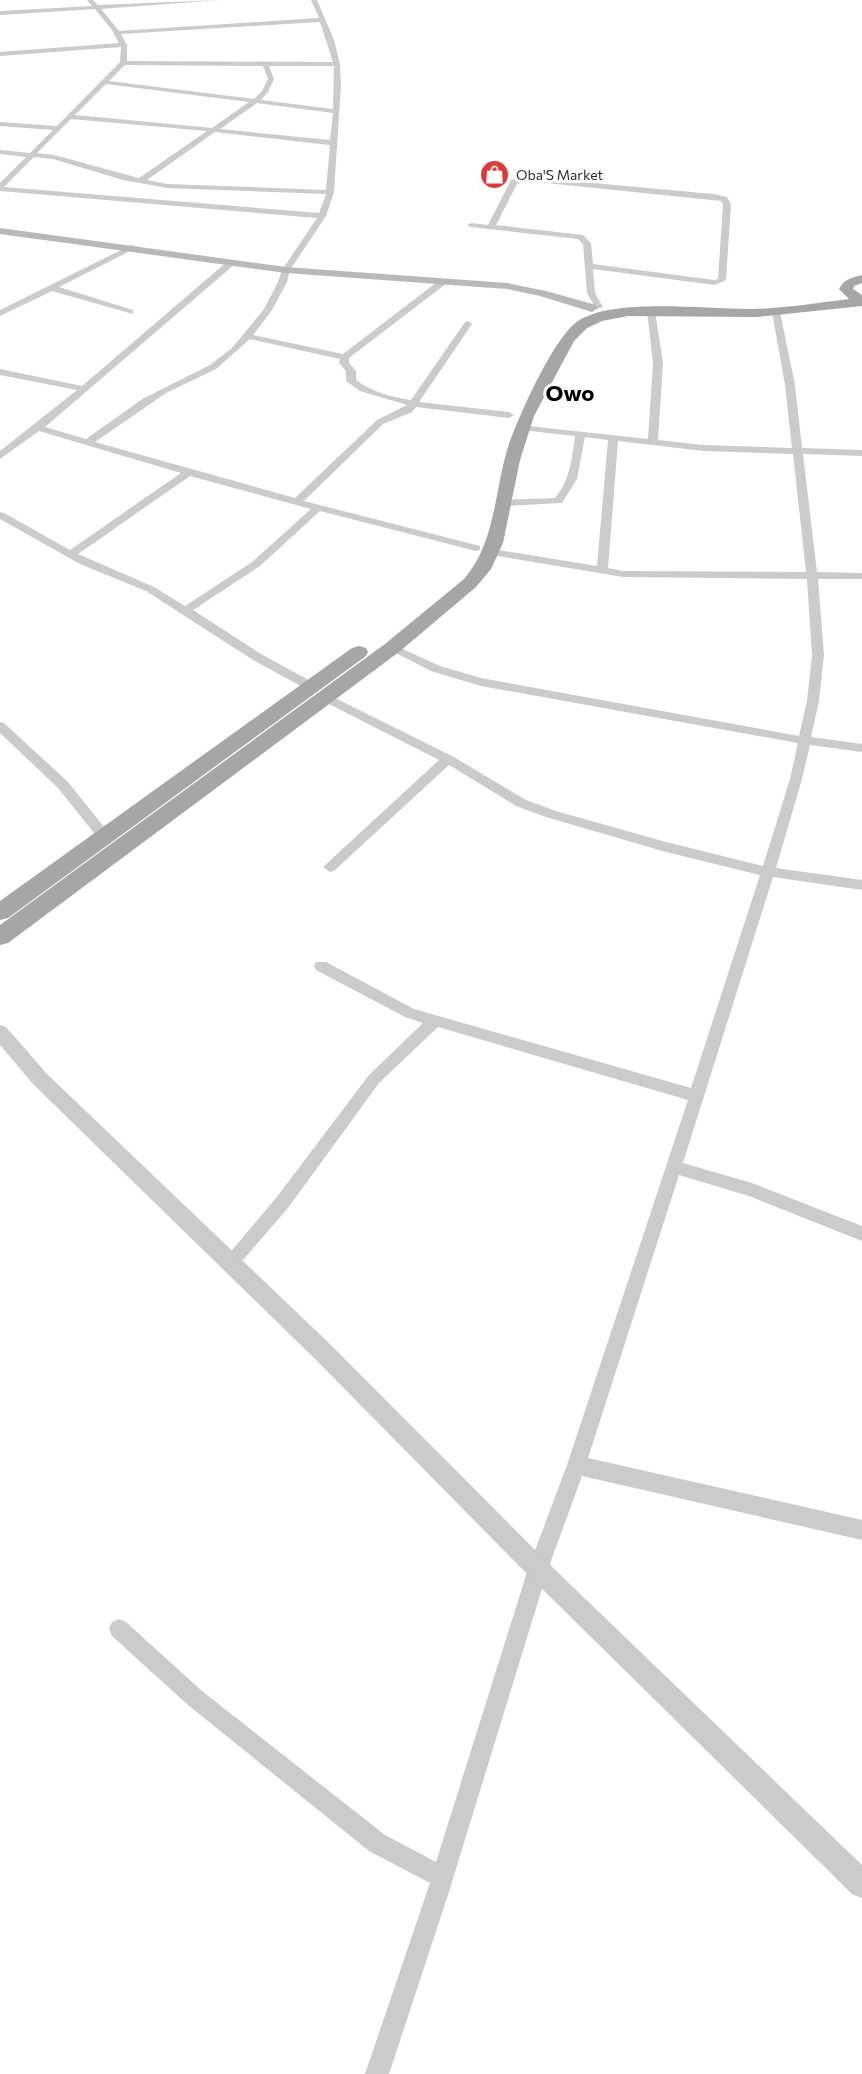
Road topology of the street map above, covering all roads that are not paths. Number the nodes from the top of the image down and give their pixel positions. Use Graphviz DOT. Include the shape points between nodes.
graph roads {
  1 [pos="90,0"];
  2 [pos="217,0"];
  3 [pos="314,0"];
  4 [pos="96,7"];
  5 [pos="0,13"];
  6 [pos="321,20"];
  7 [pos="116,33"];
  8 [pos="124,45"];
  9 [pos="0,54"];
  10 [pos="265,62"];
  11 [pos="123,63"];
  12 [pos="336,64"];
  13 [pos="103,82"];
  14 [pos="257,100"];
  15 [pos="336,111"];
  16 [pos="68,117"];
  17 [pos="0,124"];
  18 [pos="57,128"];
  19 [pos="215,131"];
  20 [pos="334,143"];
  21 [pos="0,152"];
  22 [pos="33,154"];
  23 [pos="140,181"];
  24 [pos="0,188"];
  25 [pos="330,192"];
  26 [pos="322,216"];
  27 [pos="471,225"];
  28 [pos="491,227"];
  29 [pos="0,231"];
  30 [pos="134,248"];
  31 [pos="232,262"];
  32 [pos="590,266"];
  33 [pos="286,270"];
  34 [pos="616,271"];
  35 [pos="608,279"];
  36 [pos="862,279"];
  37 [pos="444,280"];
  38 [pos="600,286"];
  39 [pos="51,288"];
  40 [pos="857,298"];
  41 [pos="594,303"];
  42 [pos="651,311"];
  43 [pos="130,312"];
  44 [pos="776,312"];
  45 [pos="0,313"];
  46 [pos="468,324"];
  47 [pos="247,336"];
  48 [pos="345,357"];
  49 [pos="0,372"];
  50 [pos="84,389"];
  51 [pos="414,403"];
  52 [pos="520,412"];
  53 [pos="38,428"];
  54 [pos="580,435"];
  55 [pos="613,439"];
  56 [pos="88,442"];
  57 [pos="653,443"];
  58 [pos="798,452"];
  59 [pos="862,453"];
  60 [pos="0,456"];
  61 [pos="189,472"];
  62 [pos="296,503"];
  63 [pos="504,503"];
  64 [pos="318,508"];
  65 [pos="0,515"];
  66 [pos="484,550"];
  67 [pos="70,555"];
  68 [pos="602,572"];
  69 [pos="812,574"];
  70 [pos="862,576"];
  71 [pos="186,610"];
  72 [pos="392,648"];
  73 [pos="310,686"];
  74 [pos="325,697"];
  75 [pos="0,726"];
  76 [pos="805,740"];
  77 [pos="862,748"];
  78 [pos="448,759"];
  79 [pos="103,836"];
  80 [pos="330,867"];
  81 [pos="768,871"];
  82 [pos="862,885"];
  83 [pos="0,912"];
  84 [pos="0,937"];
  85 [pos="321,966"];
  86 [pos="434,1021"];
  87 [pos="0,1032"];
  88 [pos="697,1096"];
  89 [pos="674,1167"];
  90 [pos="862,1234"];
  91 [pos="231,1262"];
  92 [pos="576,1465"];
  93 [pos="862,1530"];
  94 [pos="538,1569"];
  95 [pos="119,1629"];
  96 [pos="442,1877"];
  97 [pos="862,1884"];
  98 [pos="377,2074"];
  1 -- 4 [label="street"];
  2 -- 4 [label="street"];
  3 -- 6 [label="street"];
  4 -- 5 [label="street"];
  4 -- 7 [label="street"];
  6 -- 7 [label="street"];
  6 -- 12 [label="street"];
  7 -- 8 [label="street"];
  8 -- 9 [label="street"];
  8 -- 11 [label="street"];
  10 -- 11 [label="street"];
  10 -- 12 [label="street"];
  10 -- 14 [label="street" via="271,79"];
  11 -- 13 [label="street"];
  12 -- 15 [label="street"];
  13 -- 14 [label="street"];
  13 -- 16 [label="street"];
  14 -- 15 [label="street"];
  14 -- 19 [label="street"];
  15 -- 20 [label="street"];
  16 -- 18 [label="street"];
  16 -- 19 [label="street"];
  17 -- 18 [label="street"];
  18 -- 22 [label="street"];
  19 -- 20 [label="street"];
  19 -- 23 [label="street"];
  20 -- 25 [label="street"];
  21 -- 22 [label="street"];
  22 -- 23 [label="street" via="54,156"];
  22 -- 24 [label="street"];
  23 -- 25 [label="street" via="167,186"];
  24 -- 26 [label="street"];
  25 -- 26 [label="street"];
  26 -- 33 [label="street"];
  27 -- 28 [label="street"];
  28 -- 32 [label="street" via="580,237 587,243"];
  28 -- 34 [label="street" via="514,182 527,179 724,199 727,204 722,280 715,283"];
  29 -- 30 [label="main road"];
  30 -- 31 [label="main road"];
  30 -- 39 [label="street"];
  31 -- 33 [label="main road"];
  31 -- 50 [label="street"];
  32 -- 34 [label="street"];
  32 -- 41 [label="street"];
  33 -- 37 [label="main road"];
  33 -- 47 [label="street" via="285,279"];
  34 -- 35 [label="street"];
  36 -- 40 [label="main road" via="849,283"];
  37 -- 41 [label="main road" via="524,289"];
  37 -- 48 [label="street"];
  38 -- 41 [label="street"];
  39 -- 43 [label="street"];
  39 -- 45 [label="street"];
  40 -- 41 [label="main road" via="830,297 777,305"];
  40 -- 44 [label="main road"];
  41 -- 52 [label="main road" via="571,321 551,345"];
  42 -- 44 [label="main road"];
  42 -- 52 [label="main road" via="612,314 582,326 568,339"];
  42 -- 57 [label="street" via="658,363"];
  44 -- 58 [label="street"];
  46 -- 51 [label="street"];
  47 -- 48 [label="street"];
  47 -- 56 [label="street" via="213,368 177,382"];
  48 -- 51 [label="street" via="351,381 359,388"];
  49 -- 50 [label="street"];
  50 -- 53 [label="street"];
  51 -- 52 [label="street"];
  51 -- 62 [label="street" via="402,415 380,422"];
  52 -- 54 [label="street"];
  52 -- 63 [label="main road"];
  52 -- 66 [label="main road" via="498,456"];
  53 -- 56 [label="street"];
  53 -- 60 [label="street"];
  54 -- 55 [label="street"];
  54 -- 63 [label="street" via="568,489 558,501"];
  55 -- 57 [label="street"];
  55 -- 68 [label="street"];
  56 -- 61 [label="street"];
  57 -- 58 [label="street"];
  58 -- 59 [label="street"];
  58 -- 69 [label="street"];
  61 -- 62 [label="street"];
  61 -- 67 [label="street"];
  62 -- 64 [label="street"];
  63 -- 66 [label="main road"];
  64 -- 66 [label="street"];
  64 -- 71 [label="street" via="256,564"];
  65 -- 67 [label="street"];
  66 -- 68 [label="street"];
  66 -- 72 [label="main road" via="470,583"];
  66 -- 73 [label="main road" via="415,610"];
  67 -- 71 [label="street" via="150,589"];
  68 -- 69 [label="street"];
  69 -- 70 [label="street"];
  69 -- 76 [label="street" via="818,655"];
  71 -- 73 [label="street"];
  72 -- 74 [label="main road"];
  72 -- 76 [label="street" via="413,660 473,680"];
  73 -- 79 [label="main road"];
  74 -- 78 [label="street"];
  74 -- 84 [label="main road"];
  75 -- 79 [label="street" via="63,785"];
  76 -- 77 [label="street"];
  76 -- 81 [label="street"];
  78 -- 80 [label="street"];
  78 -- 81 [label="street" via="521,803 551,814"];
  79 -- 83 [label="main road"];
  81 -- 82 [label="street" via="818,882"];
  81 -- 88 [label="street"];
  85 -- 86 [label="street" via="410,1013"];
  86 -- 88 [label="street"];
  86 -- 91 [label="street" via="374,1079 282,1203"];
  87 -- 91 [label="street" via="40,1079"];
  88 -- 89 [label="street"];
  89 -- 90 [label="street" via="752,1190"];
  89 -- 92 [label="street"];
  91 -- 94 [label="street"];
  92 -- 93 [label="street"];
  92 -- 94 [label="street"];
  94 -- 96 [label="street"];
  94 -- 97 [label="street"];
  95 -- 96 [label="street" via="195,1698 377,1844"];
  96 -- 98 [label="street"];
}
